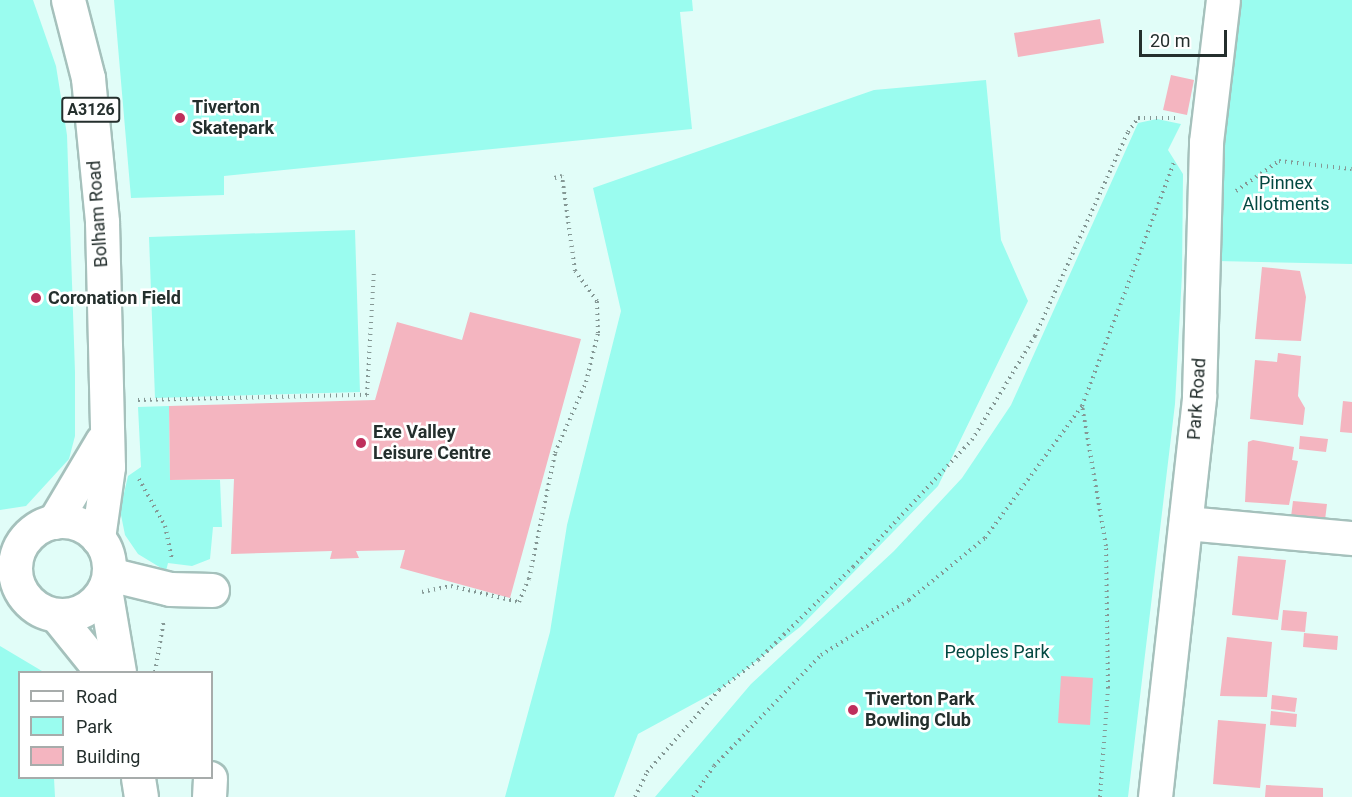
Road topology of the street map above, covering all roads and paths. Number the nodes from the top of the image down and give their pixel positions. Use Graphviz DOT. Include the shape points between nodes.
graph roads {
  1 [pos="68,0"];
  2 [pos="1223,0"];
  3 [pos="1207,132"];
  4 [pos="1352,169"];
  5 [pos="554,178"];
  6 [pos="1204,196"];
  7 [pos="374,269"];
  8 [pos="128,400"];
  9 [pos="1082,406"];
  10 [pos="105,431"];
  11 [pos="136,472"];
  12 [pos="1186,523"];
  13 [pos="27,533"];
  14 [pos="98,538"];
  15 [pos="1352,538"];
  16 [pos="107,582"];
  17 [pos="10,588"];
  18 [pos="170,589"];
  19 [pos="212,590"];
  20 [pos="422,592"];
  21 [pos="56,615"];
  22 [pos="101,671"];
  23 [pos="119,671"];
  24 [pos="155,671"];
  25 [pos="138,779"];
  26 [pos="210,779"];
  27 [pos="141,797"];
  28 [pos="209,797"];
  29 [pos="635,797"];
  30 [pos="693,797"];
  31 [pos="1100,797"];
  32 [pos="1155,797"];
  1 -- 10 [label="street, Bolham Road / A3126" via="88,78 102,222"];
  2 -- 3 [label="street, Park Road"];
  3 -- 6 [label="street, Park Road"];
  3 -- 9 [label="path" via="1172,165"];
  3 -- 29 [label="path" via="1138,118 1035,336 972,440 854,567 758,660 718,690 647,772"];
  4 -- 6 [label="path" via="1279,161 1228,197"];
  5 -- 20 [label="path" via="562,176 575,271 597,301 598,333 586,382 555,453 529,579 519,602 451,586"];
  6 -- 12 [label="street, Park Road" via="1199,396"];
  7 -- 8 [label="path" via="367,395"];
  9 -- 30 [label="path" via="985,538 909,600 821,655 714,766"];
  9 -- 31 [label="path" via="1106,546 1108,688"];
  10 -- 13 [label="street, Bolham Road / A3126" via="84,479"];
  10 -- 14 [label="street, Bolham Road / A3126" via="108,467"];
  11 -- 18 [label="path" via="173,550"];
  12 -- 15 [label="street"];
  12 -- 32 [label="street, Park Road"];
  13 -- 14 [label="street" via="83,526"];
  13 -- 17 [label="street"];
  14 -- 16 [label="street"];
  16 -- 18 [label="street"];
  16 -- 21 [label="street" via="85,610"];
  16 -- 23 [label="street"];
  17 -- 21 [label="street"];
  18 -- 19 [label="street"];
  18 -- 24 [label="path"];
  21 -- 22 [label="street"];
  25 -- 27 [label="street"];
  26 -- 28 [label="street"];
}
